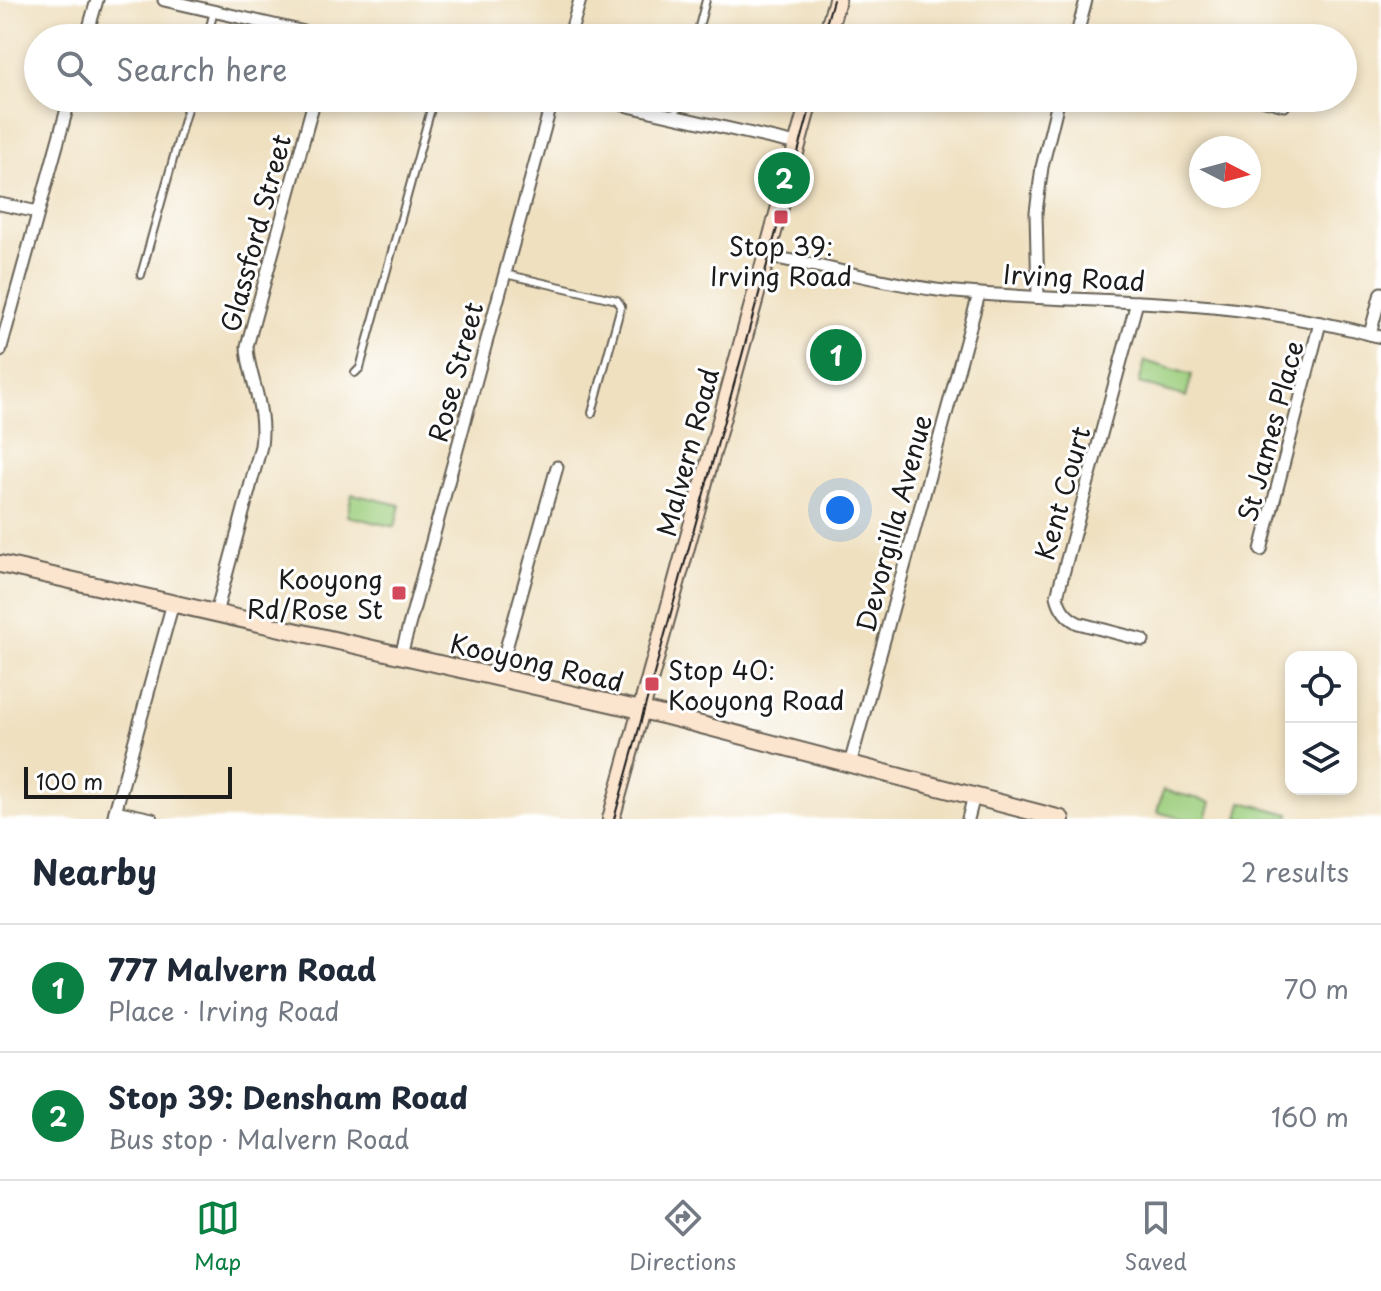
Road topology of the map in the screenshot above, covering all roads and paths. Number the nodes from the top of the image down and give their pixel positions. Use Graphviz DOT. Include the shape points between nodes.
graph roads {
  1 [pos="97,0"];
  2 [pos="164,0"];
  3 [pos="580,0"];
  4 [pos="706,0"];
  5 [pos="837,0"];
  6 [pos="1086,0"];
  7 [pos="214,11"];
  8 [pos="90,24"];
  9 [pos="211,24"];
  10 [pos="270,24"];
  11 [pos="573,24"];
  12 [pos="700,24"];
  13 [pos="830,24"];
  14 [pos="1080,24"];
  15 [pos="66,112"];
  16 [pos="186,112"];
  17 [pos="311,112"];
  18 [pos="430,112"];
  19 [pos="550,112"];
  20 [pos="657,112"];
  21 [pos="676,112"];
  22 [pos="806,112"];
  23 [pos="1055,112"];
  24 [pos="675,116"];
  25 [pos="797,144"];
  26 [pos="0,204"];
  27 [pos="38,212"];
  28 [pos="766,256"];
  29 [pos="505,274"];
  30 [pos="141,275"];
  31 [pos="1381,293"];
  32 [pos="979,294"];
  33 [pos="1038,297"];
  34 [pos="1137,302"];
  35 [pos="1320,323"];
  36 [pos="1376,335"];
  37 [pos="0,351"];
  38 [pos="355,373"];
  39 [pos="592,413"];
  40 [pos="557,467"];
  41 [pos="1261,550"];
  42 [pos="0,564"];
  43 [pos="173,603"];
  44 [pos="216,613"];
  45 [pos="1143,640"];
  46 [pos="401,655"];
  47 [pos="498,677"];
  48 [pos="641,710"];
  49 [pos="850,764"];
  50 [pos="974,796"];
  51 [pos="114,815"];
  52 [pos="152,819"];
  53 [pos="611,819"];
  54 [pos="968,819"];
  55 [pos="1061,819"];
  1 -- 8 [label="street"];
  2 -- 7 [label="street"];
  3 -- 11 [label="street"];
  4 -- 12 [label="lane"];
  5 -- 13 [label="street"];
  6 -- 14 [label="street"];
  7 -- 9 [label="lane"];
  7 -- 10 [label="street"];
  15 -- 27 [label="street"];
  16 -- 30 [label="lane"];
  17 -- 44 [label="street, Glassford Street" via="247,346 263,434"];
  18 -- 38 [label="lane"];
  19 -- 29 [label="street, Rose Street"];
  20 -- 24 [label="street"];
  21 -- 24 [label="lane"];
  22 -- 25 [label="street, Malvern Road"];
  23 -- 33 [label="street" via="1039,188"];
  24 -- 25 [label="street"];
  25 -- 28 [label="street, Malvern Road"];
  26 -- 27 [label="street"];
  27 -- 37 [label="street"];
  28 -- 32 [label="street, Irving Road"];
  28 -- 48 [label="street, Malvern Road"];
  29 -- 39 [label="lane" via="617,300 621,306"];
  29 -- 46 [label="street, Rose Street"];
  31 -- 36 [label="street"];
  32 -- 33 [label="street, Irving Road"];
  32 -- 49 [label="street, Devorgilla Avenue"];
  33 -- 34 [label="street, Irving Road"];
  34 -- 35 [label="street, Irving Road"];
  34 -- 45 [label="street, Kent Court" via="1057,596 1070,619"];
  35 -- 36 [label="street, Irving Road"];
  35 -- 41 [label="street, St James Place"];
  40 -- 47 [label="street"];
  42 -- 43 [label="street, Kooyong Road"];
  43 -- 44 [label="street, Kooyong Road"];
  43 -- 51 [label="street"];
  44 -- 46 [label="street, Kooyong Road"];
  46 -- 47 [label="street, Kooyong Road"];
  47 -- 48 [label="street, Kooyong Road"];
  48 -- 49 [label="street, Kooyong Road"];
  48 -- 53 [label="street, Malvern Road"];
  49 -- 50 [label="street, Kooyong Road"];
  50 -- 54 [label="street"];
  50 -- 55 [label="street, Kooyong Road"];
  51 -- 52 [label="street"];
}
